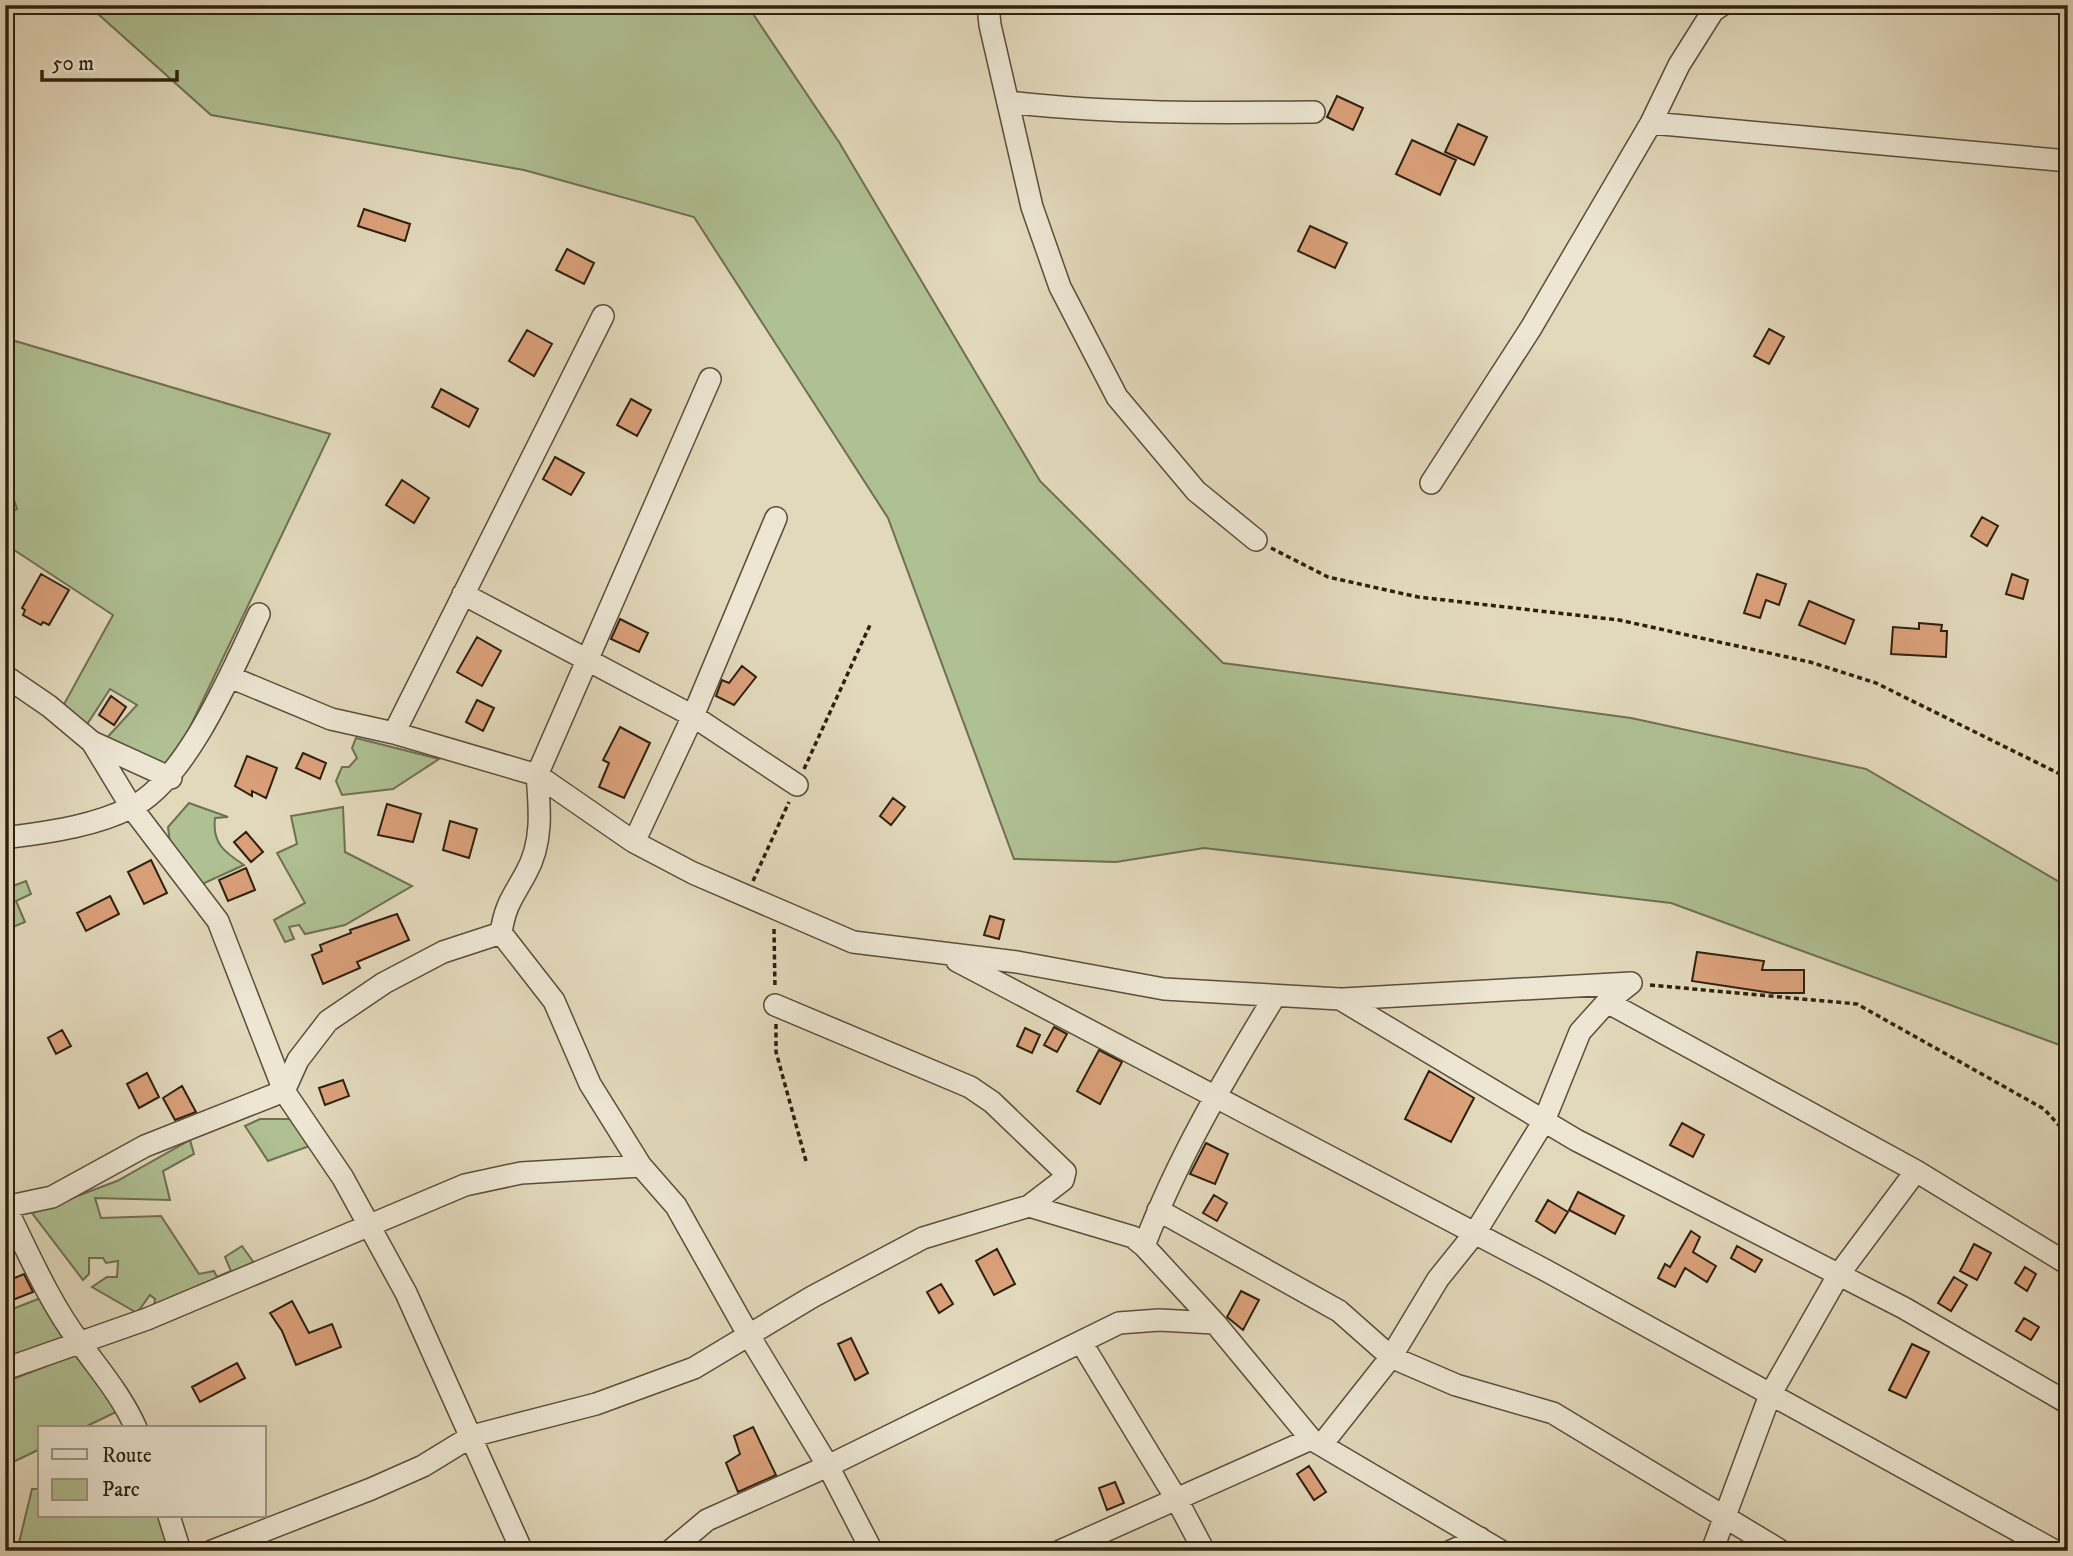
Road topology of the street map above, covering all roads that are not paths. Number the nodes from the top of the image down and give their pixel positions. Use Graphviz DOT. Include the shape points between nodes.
graph roads {
  1 [pos="988,5"];
  2 [pos="1722,5"];
  3 [pos="1008,102"];
  4 [pos="1314,112"];
  5 [pos="1651,123"];
  6 [pos="2068,161"];
  7 [pos="603,316"];
  8 [pos="710,379"];
  9 [pos="1431,483"];
  10 [pos="776,518"];
  11 [pos="1256,540"];
  12 [pos="463,594"];
  13 [pos="259,614"];
  14 [pos="586,662"];
  15 [pos="230,677"];
  16 [pos="11,684"];
  17 [pos="693,716"];
  18 [pos="394,733"];
  19 [pos="92,742"];
  20 [pos="537,775"];
  21 [pos="171,778"];
  22 [pos="797,785"];
  23 [pos="132,808"];
  24 [pos="5,838"];
  25 [pos="634,842"];
  26 [pos="501,933"];
  27 [pos="946,955"];
  28 [pos="1275,996"];
  29 [pos="1340,999"];
  30 [pos="1607,1002"];
  31 [pos="775,1005"];
  32 [pos="284,1091"];
  33 [pos="1214,1095"];
  34 [pos="1544,1121"];
  35 [pos="641,1166"];
  36 [pos="1916,1171"];
  37 [pos="5,1206"];
  38 [pos="1029,1206"];
  39 [pos="1158,1209"];
  40 [pos="366,1225"];
  41 [pos="1475,1233"];
  42 [pos="1144,1246"];
  43 [pos="2057,1255"];
  44 [pos="2068,1264"];
  45 [pos="1839,1274"];
  46 [pos="1215,1323"];
  47 [pos="748,1334"];
  48 [pos="1081,1342"];
  49 [pos="79,1343"];
  50 [pos="1391,1357"];
  51 [pos="5,1369"];
  52 [pos="1770,1395"];
  53 [pos="2068,1403"];
  54 [pos="135,1426"];
  55 [pos="472,1436"];
  56 [pos="1317,1441"];
  57 [pos="828,1466"];
  58 [pos="1177,1500"];
  59 [pos="170,1518"];
  60 [pos="1723,1518"];
  61 [pos="1480,1538"];
  62 [pos="180,1551"];
  63 [pos="212,1551"];
  64 [pos="522,1551"];
  65 [pos="670,1551"];
  66 [pos="872,1551"];
  67 [pos="1060,1551"];
  68 [pos="1204,1551"];
  69 [pos="1451,1551"];
  70 [pos="1501,1551"];
  71 [pos="1712,1551"];
  72 [pos="1781,1551"];
  73 [pos="2055,1551"];
  1 -- 3 [label="street"];
  2 -- 5 [label="street" via="1679,65"];
  3 -- 4 [label="street" via="1159,113"];
  3 -- 11 [label="street" via="1032,207 1060,287 1117,397 1196,491"];
  5 -- 6 [label="street"];
  5 -- 9 [label="street" via="1531,328"];
  7 -- 12 [label="street"];
  8 -- 14 [label="street"];
  10 -- 17 [label="street"];
  12 -- 14 [label="street"];
  12 -- 18 [label="street"];
  13 -- 15 [label="street"];
  14 -- 17 [label="street"];
  14 -- 20 [label="street"];
  15 -- 18 [label="street" via="331,719"];
  15 -- 21 [label="street"];
  16 -- 19 [label="street"];
  17 -- 22 [label="street"];
  17 -- 25 [label="street"];
  18 -- 20 [label="street"];
  19 -- 21 [label="street"];
  19 -- 23 [label="street"];
  20 -- 25 [label="street"];
  20 -- 26 [label="street" via="540,816 536,848 504,910"];
  21 -- 23 [label="street"];
  23 -- 24 [label="street" via="82,824"];
  23 -- 32 [label="street" via="218,921"];
  25 -- 27 [label="street" via="774,910 853,942"];
  26 -- 32 [label="street" via="443,952 384,983 328,1021 298,1060"];
  26 -- 35 [label="street" via="554,1001 590,1084"];
  27 -- 28 [label="street" via="1017,962 1164,989"];
  27 -- 33 [label="street"];
  28 -- 29 [label="street"];
  28 -- 33 [label="street"];
  29 -- 30 [label="street" via="1631,983"];
  29 -- 34 [label="street"];
  30 -- 34 [label="street" via="1580,1032"];
  30 -- 36 [label="street"];
  31 -- 38 [label="street" via="970,1087 992,1102 1065,1172 1063,1180"];
  32 -- 37 [label="street" via="145,1146 52,1197"];
  32 -- 40 [label="street" via="343,1178"];
  33 -- 39 [label="street"];
  33 -- 41 [label="street"];
  34 -- 41 [label="street"];
  34 -- 45 [label="street"];
  35 -- 40 [label="street" via="520,1173 465,1185"];
  35 -- 47 [label="street" via="676,1206"];
  36 -- 43 [label="street"];
  36 -- 45 [label="street"];
  37 -- 49 [label="street"];
  38 -- 42 [label="street" via="1133,1237"];
  38 -- 47 [label="street" via="923,1238"];
  39 -- 42 [label="street"];
  39 -- 50 [label="street" via="1339,1311"];
  40 -- 49 [label="street" via="147,1319"];
  40 -- 55 [label="street" via="406,1293"];
  41 -- 50 [label="street" via="1438,1279"];
  41 -- 52 [label="street"];
  42 -- 46 [label="street"];
  43 -- 44 [label="street"];
  45 -- 52 [label="street"];
  45 -- 53 [label="street"];
  46 -- 48 [label="street" via="1119,1323"];
  46 -- 56 [label="street"];
  47 -- 55 [label="street" via="694,1368 657,1383 596,1405"];
  47 -- 57 [label="street"];
  48 -- 57 [label="street"];
  48 -- 58 [label="street"];
  49 -- 51 [label="street"];
  49 -- 54 [label="street" via="122,1399"];
  50 -- 56 [label="street"];
  50 -- 60 [label="street" via="1456,1385 1553,1413"];
  52 -- 60 [label="street"];
  52 -- 73 [label="street"];
  55 -- 63 [label="street" via="423,1466"];
  55 -- 64 [label="street"];
  56 -- 58 [label="street"];
  56 -- 61 [label="street"];
  57 -- 65 [label="street" via="707,1520"];
  57 -- 66 [label="street"];
  58 -- 67 [label="street"];
  58 -- 68 [label="street"];
  59 -- 62 [label="street"];
  60 -- 71 [label="street"];
  60 -- 72 [label="street"];
  61 -- 69 [label="street"];
  61 -- 70 [label="street"];
}
